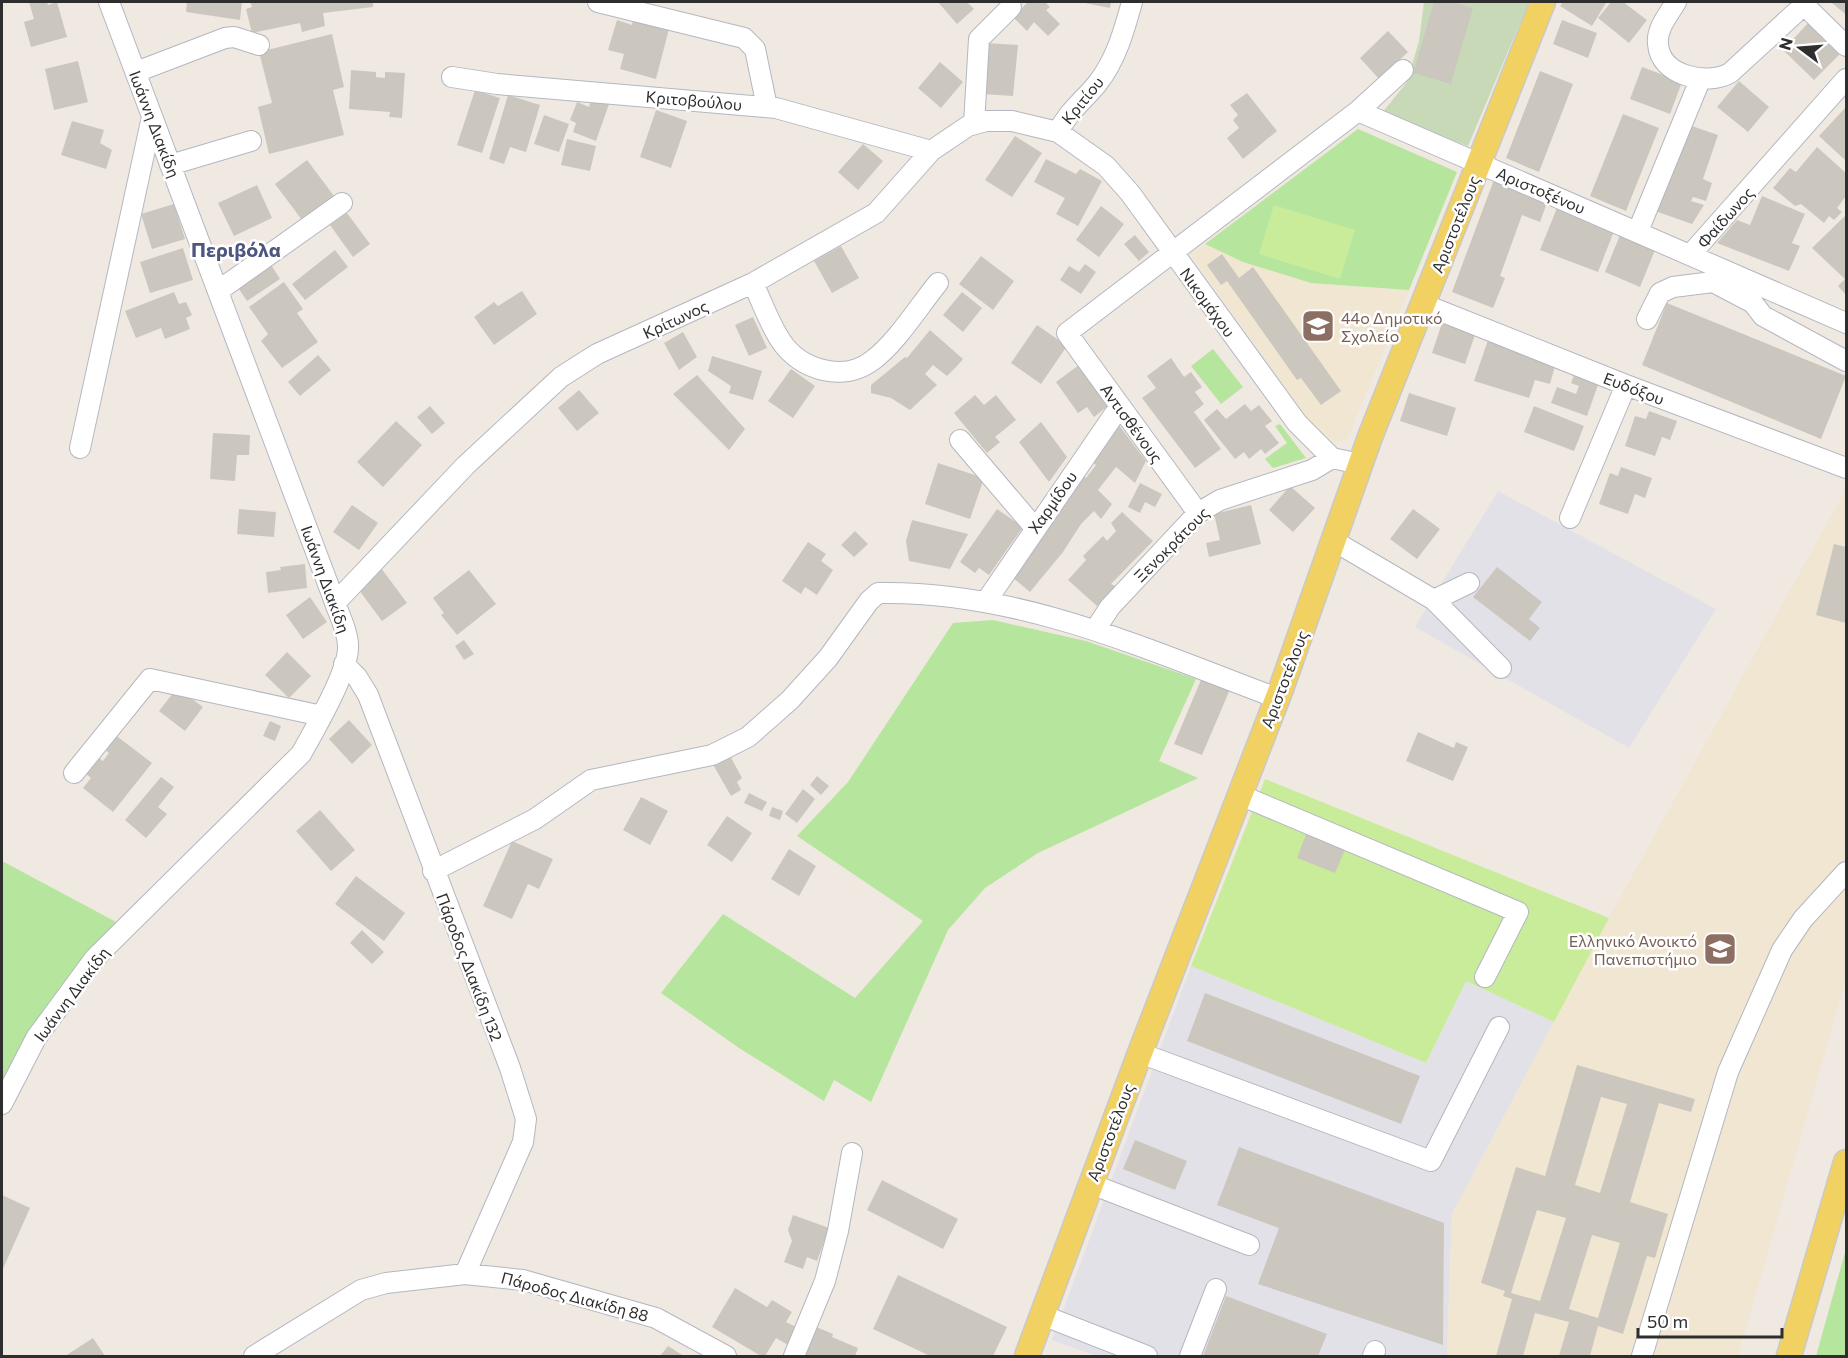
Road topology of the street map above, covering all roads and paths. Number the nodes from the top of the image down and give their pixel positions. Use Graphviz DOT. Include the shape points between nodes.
graph roads {
  1 [pos="109,2"];
  2 [pos="598,2"];
  3 [pos="1132,2"];
  4 [pos="1543,2"];
  5 [pos="1676,2"];
  6 [pos="1803,3"];
  7 [pos="1011,7"];
  8 [pos="259,45"];
  9 [pos="1846,46"];
  10 [pos="1403,70"];
  11 [pos="136,72"];
  12 [pos="452,77"];
  13 [pos="1846,79"];
  14 [pos="1700,80"];
  15 [pos="767,107"];
  16 [pos="1358,111"];
  17 [pos="152,116"];
  18 [pos="974,124"];
  19 [pos="1058,132"];
  20 [pos="251,141"];
  21 [pos="931,151"];
  22 [pos="1479,164"];
  23 [pos="171,165"];
  24 [pos="342,202"];
  25 [pos="1638,231"];
  26 [pos="1172,252"];
  27 [pos="1691,254"];
  28 [pos="1718,275"];
  29 [pos="753,283"];
  30 [pos="938,283"];
  31 [pos="218,291"];
  32 [pos="1423,304"];
  33 [pos="1647,319"];
  34 [pos="1846,323"];
  35 [pos="1846,361"];
  36 [pos="1626,385"];
  37 [pos="1120,406"];
  38 [pos="960,440"];
  39 [pos="80,448"];
  40 [pos="1332,458"];
  41 [pos="1360,464"];
  42 [pos="1846,468"];
  43 [pos="1198,513"];
  44 [pos="1570,518"];
  45 [pos="1035,528"];
  46 [pos="1334,541"];
  47 [pos="1469,583"];
  48 [pos="987,600"];
  49 [pos="1434,600"];
  50 [pos="335,603"];
  51 [pos="1095,630"];
  52 [pos="345,664"];
  53 [pos="1501,668"];
  54 [pos="1277,698"];
  55 [pos="322,716"];
  56 [pos="74,773"];
  57 [pos="1240,795"];
  58 [pos="433,871"];
  59 [pos="1846,872"];
  60 [pos="1485,977"];
  61 [pos="1499,1027"];
  62 [pos="1140,1053"];
  63 [pos="2,1104"];
  64 [pos="852,1153"];
  65 [pos="1846,1162"];
  66 [pos="1091,1185"];
  67 [pos="1249,1245"];
  68 [pos="465,1274"];
  69 [pos="1216,1289"];
  70 [pos="1042,1315"];
  71 [pos="254,1356"];
  72 [pos="726,1356"];
  73 [pos="794,1356"];
  74 [pos="1027,1356"];
  75 [pos="1147,1356"];
  76 [pos="1190,1356"];
  77 [pos="1642,1356"];
  78 [pos="1789,1356"];
  1 -- 11 [label="street, Ιωάννη Διακίδη"];
  2 -- 15 [label="street" via="744,38 755,49"];
  3 -- 19 [label="street, Κριτίου" via="1109,65"];
  4 -- 22 [label="main road, Αριστοτέλους"];
  5 -- 14 [label="street" via="1660,32 1659,50 1672,67"];
  6 -- 9 [label="street"];
  6 -- 14 [label="street" via="1730,73"];
  7 -- 18 [label="street" via="979,39"];
  8 -- 11 [label="street" via="225,38"];
  10 -- 16 [label="street"];
  11 -- 17 [label="street, Ιωάννη Διακίδη"];
  12 -- 15 [label="street, Κριτοβούλου"];
  13 -- 27 [label="street, Φαίδωνος"];
  14 -- 25 [label="street"];
  15 -- 21 [label="street, Κριτοβούλου"];
  16 -- 22 [label="street, Αριστοξένου"];
  16 -- 26 [label="street"];
  17 -- 23 [label="street, Ιωάννη Διακίδη"];
  17 -- 39 [label="street"];
  18 -- 19 [label="street, Κρίτωνος" via="1012,121"];
  18 -- 21 [label="street, Κρίτωνος"];
  19 -- 26 [label="street, Νικομάχου" via="1114,174"];
  20 -- 23 [label="street"];
  21 -- 29 [label="street, Κρίτωνος" via="880,211"];
  22 -- 25 [label="street, Αριστοξένου"];
  22 -- 32 [label="main road, Αριστοτέλους"];
  23 -- 31 [label="street, Ιωάννη Διακίδη"];
  24 -- 31 [label="street"];
  25 -- 27 [label="street, Αριστοξένου"];
  26 -- 37 [label="street, Αντισθένους" via="1067,333"];
  26 -- 40 [label="street, Νικομάχου" via="1279,401"];
  27 -- 28 [label="street, Φαίδωνος"];
  28 -- 33 [label="street" via="1660,293"];
  28 -- 34 [label="street, Φαίδωνος"];
  28 -- 35 [label="street" via="1763,316"];
  29 -- 30 [label="street" via="776,333 789,351 822,370 841,373 874,360"];
  29 -- 50 [label="street, Κρίτωνος" via="597,354 561,377 466,465"];
  31 -- 50 [label="street, Ιωάννη Διακίδη"];
  32 -- 36 [label="street, Ευδόξου"];
  32 -- 41 [label="main road, Αριστοτέλους"];
  36 -- 42 [label="street, Ευδόξου"];
  36 -- 44 [label="street"];
  37 -- 43 [label="street, Αντισθένους"];
  37 -- 45 [label="street, Χαρμίδου"];
  38 -- 45 [label="street"];
  40 -- 41 [label="street"];
  40 -- 43 [label="street, Ξενοκράτους" via="1302,473 1220,500"];
  41 -- 46 [label="main road, Αριστοτέλους"];
  43 -- 51 [label="street, Ξενοκράτους" via="1145,567"];
  45 -- 48 [label="street, Χαρμίδου"];
  46 -- 49 [label="street"];
  46 -- 54 [label="main road, Αριστοτέλους"];
  47 -- 49 [label="street"];
  48 -- 51 [label="street"];
  48 -- 58 [label="street" via="878,593 828,658 790,700 748,737 712,755 591,780 535,819"];
  49 -- 53 [label="street"];
  50 -- 52 [label="street, Ιωάννη Διακίδη" via="347,639"];
  51 -- 54 [label="street"];
  52 -- 55 [label="street, Ιωάννη Διακίδη"];
  52 -- 58 [label="street, Πάροδος Διακίδη 132" via="368,695"];
  54 -- 57 [label="main road, Αριστοτέλους"];
  55 -- 56 [label="street" via="150,679"];
  55 -- 63 [label="street, Ιωάννη Διακίδη" via="285,772 126,925 83,972 36,1038"];
  57 -- 60 [label="street" via="1518,912"];
  57 -- 62 [label="main road, Αριστοτέλους"];
  58 -- 68 [label="street, Πάροδος Διακίδη 132" via="526,1119 523,1142"];
  59 -- 77 [label="street" via="1782,950 1728,1072"];
  61 -- 62 [label="street" via="1431,1161"];
  62 -- 66 [label="main road, Αριστοτέλους"];
  64 -- 73 [label="street" via="825,1281"];
  65 -- 78 [label="main road"];
  66 -- 67 [label="street"];
  66 -- 70 [label="main road, Αριστοτέλους"];
  68 -- 71 [label="street, Πάροδος Διακίδη 88" via="386,1282 361,1290"];
  68 -- 72 [label="street, Πάροδος Διακίδη 88" via="523,1280 656,1317"];
  69 -- 76 [label="street"];
  70 -- 74 [label="main road, Αριστοτέλους"];
  70 -- 75 [label="street"];
}
